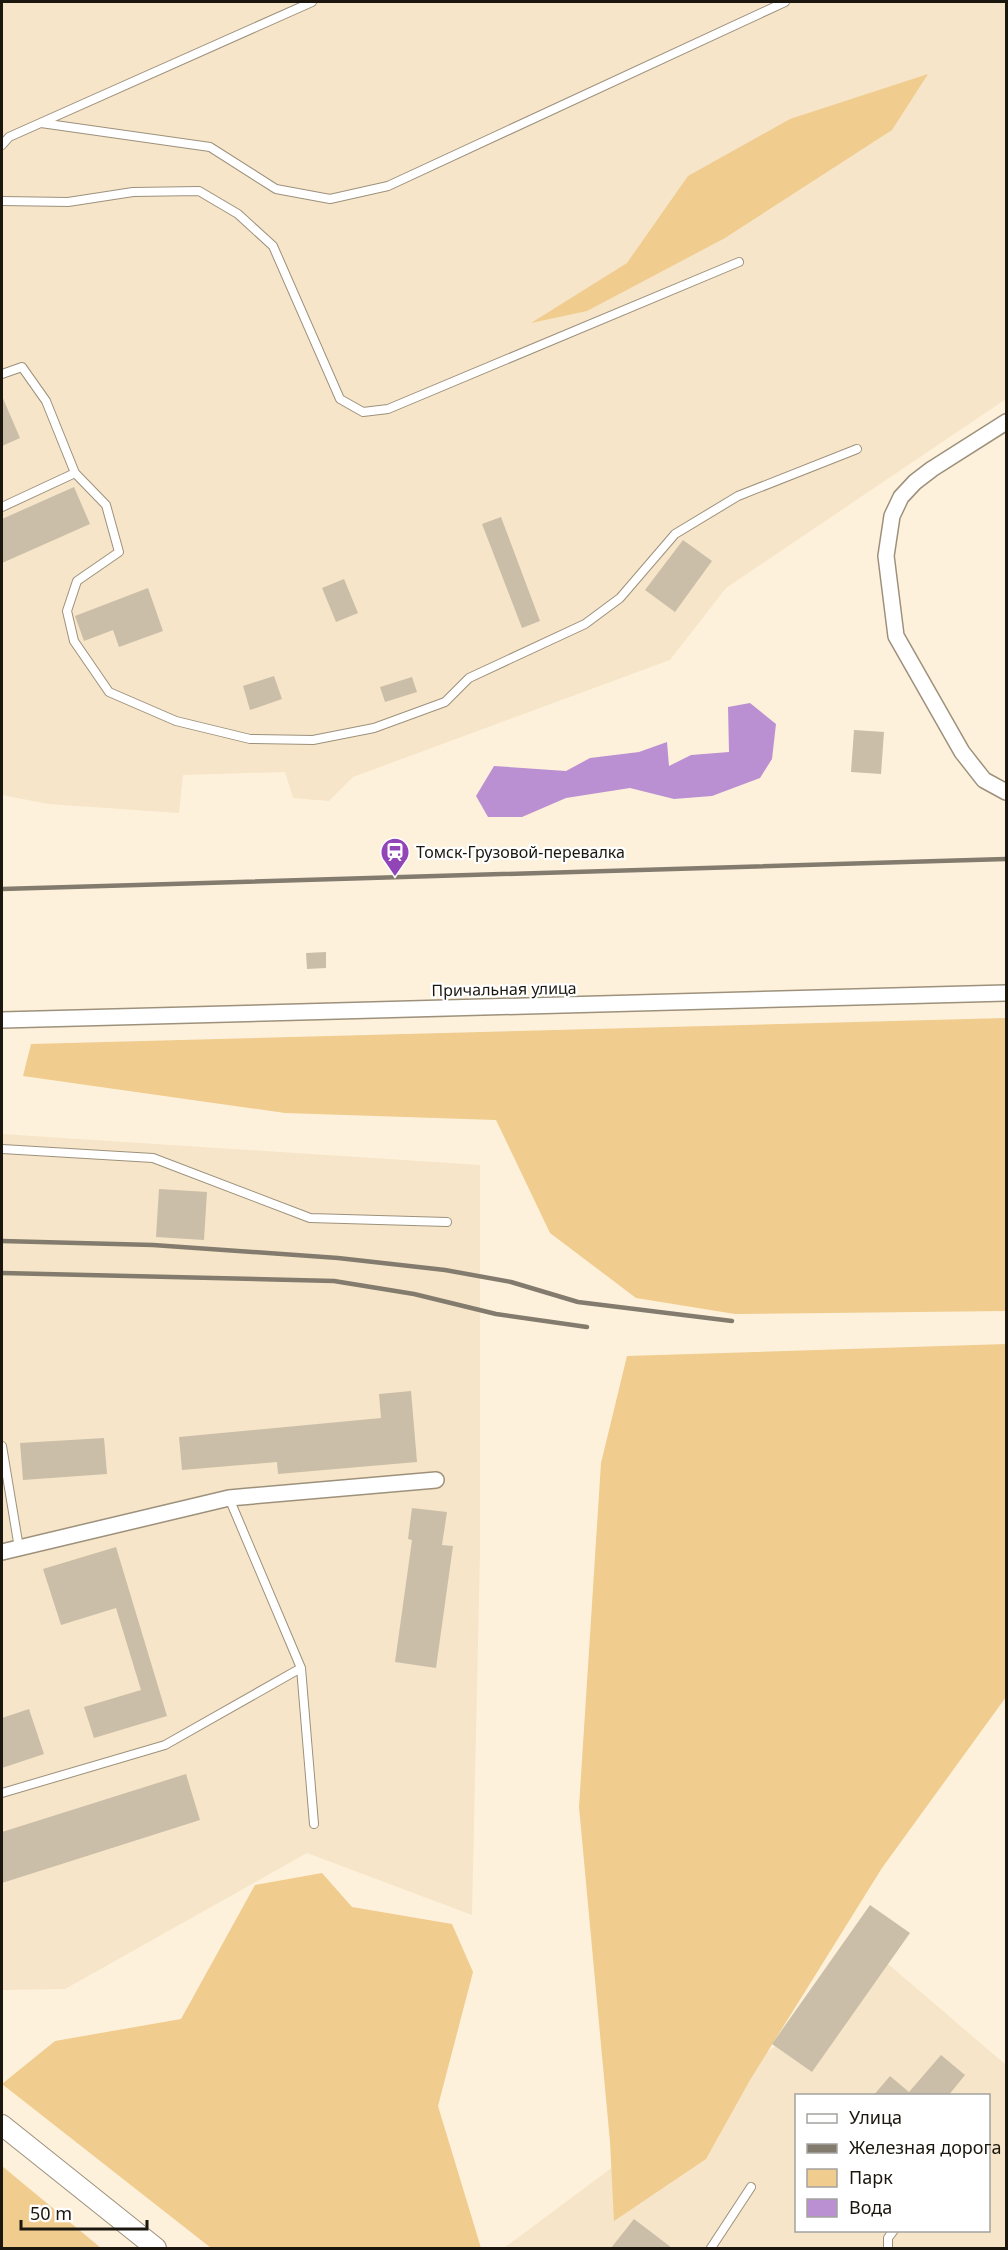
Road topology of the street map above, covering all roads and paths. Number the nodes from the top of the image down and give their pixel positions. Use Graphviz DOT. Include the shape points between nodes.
graph roads {
  1 [pos="312,2"];
  2 [pos="785,2"];
  3 [pos="41,123"];
  4 [pos="2,145"];
  5 [pos="2,201"];
  6 [pos="738,262"];
  7 [pos="2,374"];
  8 [pos="1006,422"];
  9 [pos="857,450"];
  10 [pos="75,473"];
  11 [pos="2,507"];
  12 [pos="1006,792"];
  13 [pos="1006,993"];
  14 [pos="2,1020"];
  15 [pos="2,1149"];
  16 [pos="447,1222"];
  17 [pos="2,1446"];
  18 [pos="436,1480"];
  19 [pos="229,1498"];
  20 [pos="19,1548"];
  21 [pos="2,1552"];
  22 [pos="301,1668"];
  23 [pos="2,1793"];
  24 [pos="314,1824"];
  25 [pos="2,2126"];
  26 [pos="751,2187"];
  27 [pos="892,2232"];
  28 [pos="156,2248"];
  29 [pos="711,2248"];
  30 [pos="888,2248"];
  1 -- 3 [label="lane"];
  2 -- 3 [label="lane" via="388,186 330,199 276,189 210,147"];
  3 -- 4 [label="lane" via="9,137"];
  5 -- 6 [label="lane" via="69,202 134,192 199,191 238,214 273,246 340,399 363,412 388,410"];
  7 -- 10 [label="lane" via="22,367 45,401"];
  8 -- 12 [label="street" via="915,482 892,516 886,556 896,636 962,752 984,780"];
  9 -- 10 [label="lane" via="738,496 675,534 620,598 585,624 470,678 445,702 374,728 313,740 250,740 176,721 109,693 74,641 67,611 77,581 119,552 106,505"];
  10 -- 11 [label="lane"];
  13 -- 14 [label="street, Причальная улица"];
  15 -- 16 [label="lane" via="153,1158 310,1218"];
  17 -- 20 [label="lane"];
  18 -- 19 [label="street"];
  19 -- 20 [label="street"];
  19 -- 22 [label="lane"];
  20 -- 21 [label="street"];
  22 -- 23 [label="lane" via="165,1745"];
  22 -- 24 [label="lane"];
  25 -- 28 [label="street"];
  26 -- 29 [label="lane"];
  27 -- 30 [label="lane"];
}
